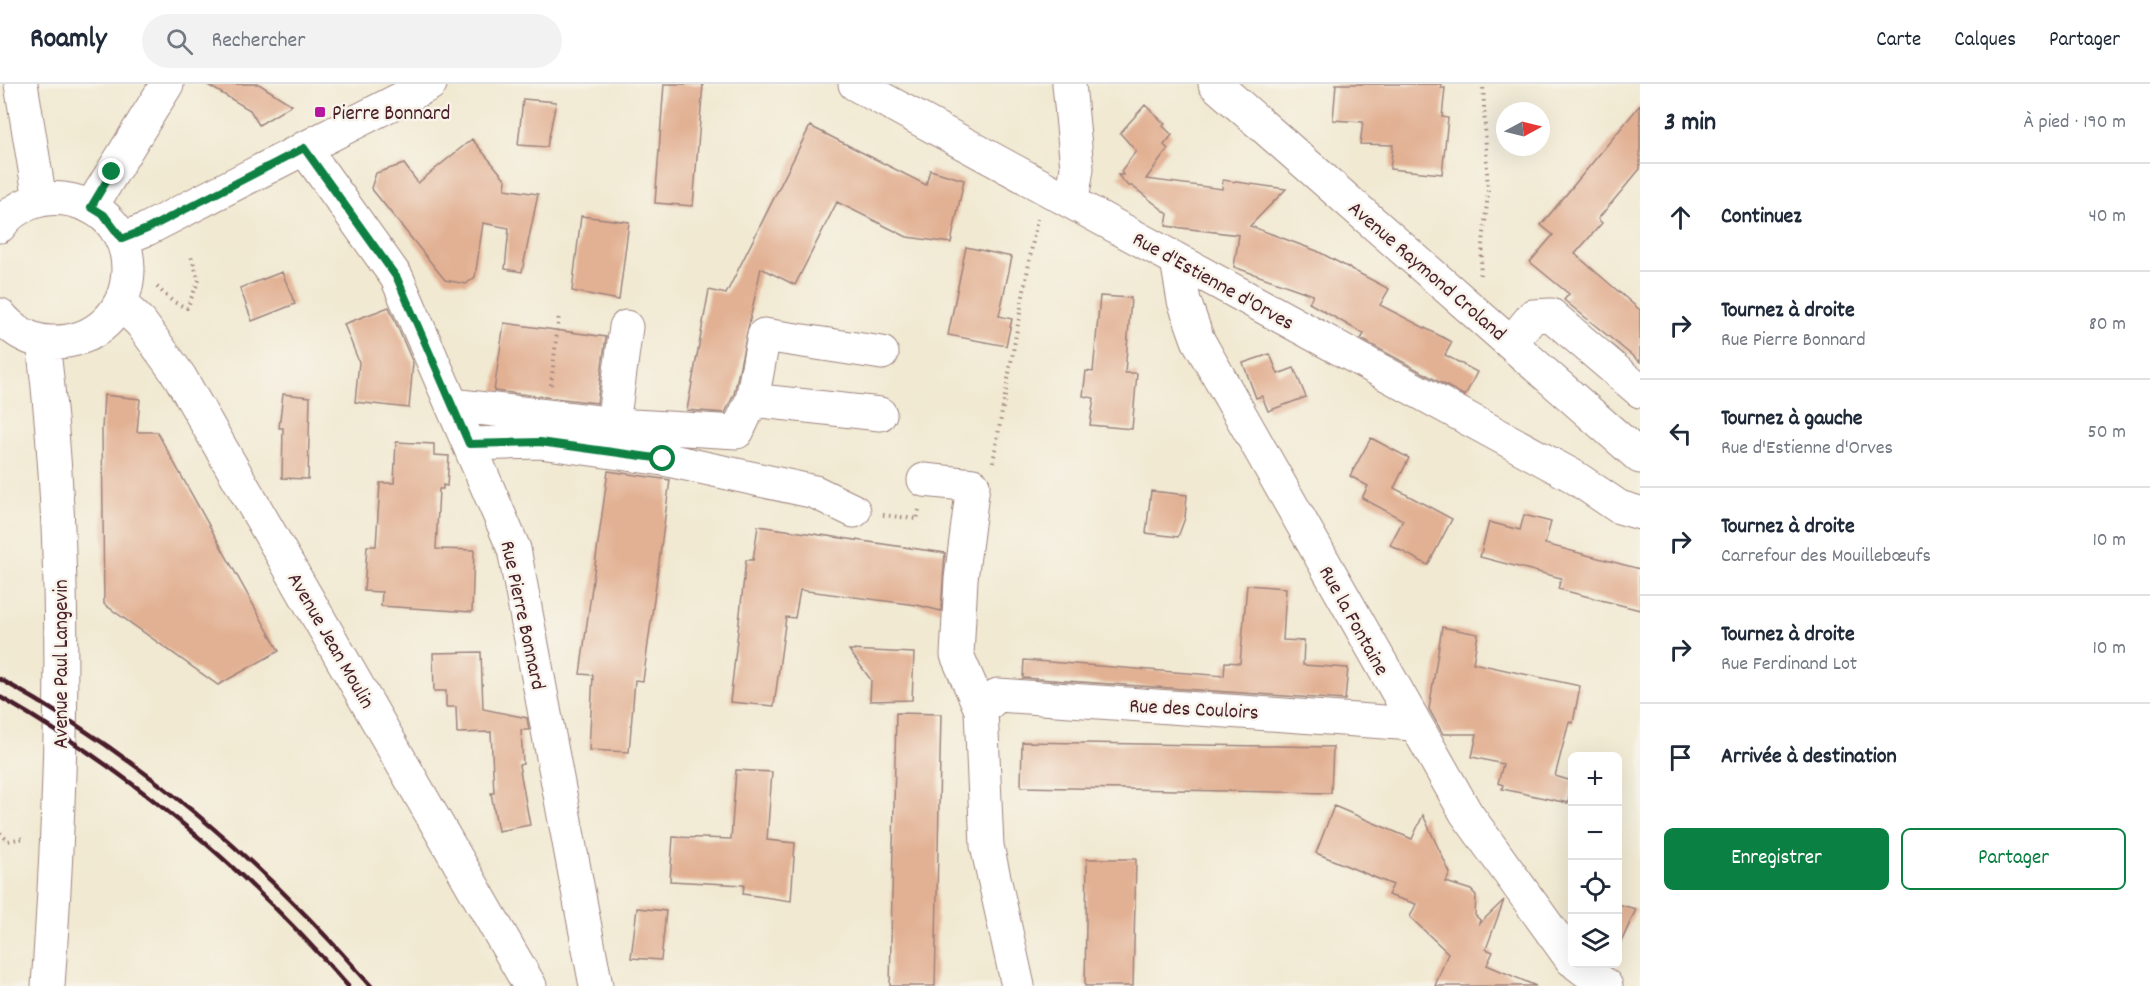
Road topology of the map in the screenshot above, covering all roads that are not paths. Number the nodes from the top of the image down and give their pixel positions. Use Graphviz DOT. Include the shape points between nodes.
graph roads {
  1 [pos="21,84"];
  2 [pos="167,84"];
  3 [pos="430,84"];
  4 [pos="855,84"];
  5 [pos="1069,84"];
  6 [pos="1215,84"];
  7 [pos="304,148"];
  8 [pos="40,200"];
  9 [pos="1072,201"];
  10 [pos="91,207"];
  11 [pos="0,226"];
  12 [pos="122,239"];
  13 [pos="1177,260"];
  14 [pos="131,313"];
  15 [pos="0,315"];
  16 [pos="626,327"];
  17 [pos="43,342"];
  18 [pos="1511,343"];
  19 [pos="882,353"];
  20 [pos="1640,391"];
  21 [pos="752,400"];
  22 [pos="452,405"];
  23 [pos="880,414"];
  24 [pos="613,424"];
  25 [pos="469,444"];
  26 [pos="1640,457"];
  27 [pos="1573,476"];
  28 [pos="924,480"];
  29 [pos="1640,494"];
  30 [pos="854,511"];
  31 [pos="1640,513"];
  32 [pos="981,710"];
  33 [pos="1413,724"];
  34 [pos="1568,954"];
  35 [pos="1583,968"];
  36 [pos="595,977"];
  37 [pos="48,986"];
  38 [pos="530,986"];
  39 [pos="1018,986"];
  40 [pos="1606,986"];
  1 -- 8 [label="street"];
  2 -- 10 [label="street"];
  3 -- 7 [label="street"];
  4 -- 9 [label="street, Rue d'Estienne d'Orves"];
  5 -- 9 [label="street" via="1077,168"];
  6 -- 18 [label="street, Avenue Raymond Croland"];
  7 -- 12 [label="street"];
  7 -- 22 [label="street, Rue Pierre Bonnard" via="397,278"];
  8 -- 10 [label="street" via="57,198"];
  8 -- 11 [label="street" via="19,208"];
  9 -- 13 [label="street, Rue d'Estienne d'Orves"];
  10 -- 12 [label="street" via="104,215"];
  12 -- 14 [label="street" via="128,260"];
  13 -- 27 [label="street, Rue d'Estienne d'Orves"];
  13 -- 33 [label="street, Rue la Fontaine" via="1184,301 1198,340"];
  14 -- 17 [label="street" via="88,336 66,342"];
  14 -- 38 [label="street, Avenue Jean Moulin" via="180,376"];
  15 -- 17 [label="street" via="23,334"];
  16 -- 24 [label="street"];
  17 -- 37 [label="street, Avenue Paul Langevin" via="62,614 59,831"];
  18 -- 20 [label="street" via="1533,316 1551,315"];
  18 -- 26 [label="street, Avenue Raymond Croland"];
  19 -- 21 [label="street" via="764,335"];
  21 -- 23 [label="street"];
  21 -- 24 [label="street" via="737,432"];
  22 -- 24 [label="street"];
  22 -- 25 [label="street, Rue Pierre Bonnard"];
  25 -- 30 [label="street" via="540,442 663,459 815,492"];
  25 -- 36 [label="street, Rue Pierre Bonnard" via="514,549"];
  27 -- 29 [label="street, Rue d'Estienne d'Orves" via="1597,478"];
  27 -- 31 [label="street, Rue d'Estienne d'Orves" via="1619,507"];
  28 -- 32 [label="street" via="973,485 961,579 957,655"];
  32 -- 33 [label="street, Rue des Couloirs" via="998,695"];
  32 -- 39 [label="street" via="987,846"];
  33 -- 34 [label="street, Rue la Fontaine" via="1466,813"];
  35 -- 40 [label="street"];
}
